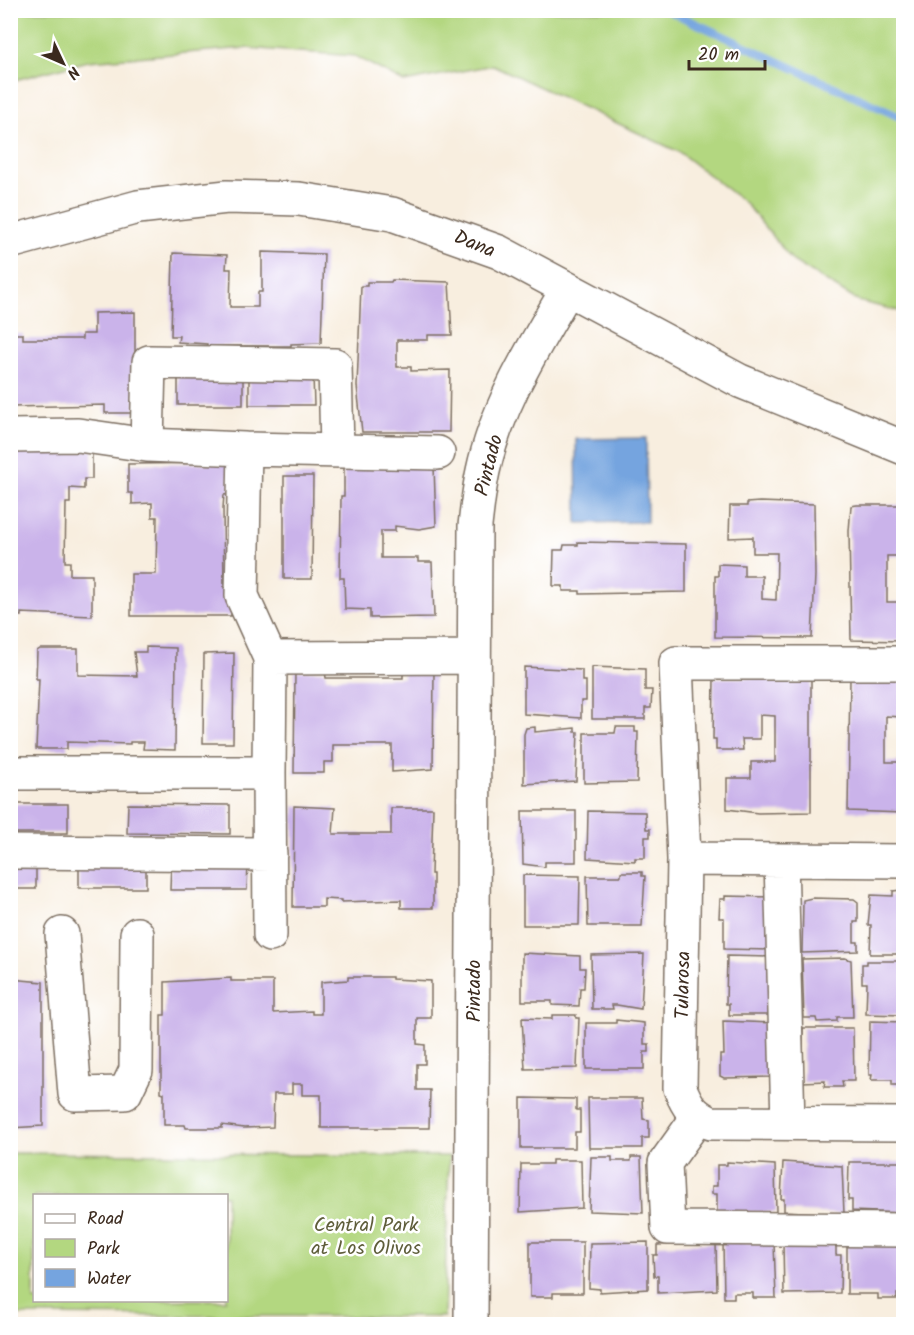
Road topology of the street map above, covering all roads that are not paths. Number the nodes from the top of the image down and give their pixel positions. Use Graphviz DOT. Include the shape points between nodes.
graph roads {
  1 [pos="10,242"];
  2 [pos="567,290"];
  3 [pos="10,436"];
  4 [pos="147,446"];
  5 [pos="903,448"];
  6 [pos="245,449"];
  7 [pos="337,450"];
  8 [pos="438,453"];
  9 [pos="474,657"];
  10 [pos="270,658"];
  11 [pos="903,663"];
  12 [pos="10,773"];
  13 [pos="269,773"];
  14 [pos="10,852"];
  15 [pos="270,854"];
  16 [pos="684,859"];
  17 [pos="781,860"];
  18 [pos="903,861"];
  19 [pos="62,934"];
  20 [pos="137,934"];
  21 [pos="270,935"];
  22 [pos="698,1117"];
  23 [pos="788,1123"];
  24 [pos="903,1124"];
  25 [pos="903,1230"];
  26 [pos="471,1324"];
  1 -- 2 [label="street, Dana" via="138,207 227,197 299,199 392,214 460,237 499,252"];
  2 -- 5 [label="street, Dana" via="740,381"];
  2 -- 9 [label="street, Pintado" via="520,373 483,469 475,526"];
  3 -- 4 [label="street" via="78,435"];
  4 -- 6 [label="street"];
  4 -- 7 [label="street" via="149,362 335,365"];
  6 -- 7 [label="street"];
  6 -- 10 [label="street" via="242,596"];
  7 -- 8 [label="street"];
  9 -- 10 [label="street"];
  9 -- 26 [label="street, Pintado"];
  10 -- 13 [label="street"];
  11 -- 16 [label="street, Tularosa" via="676,663"];
  12 -- 13 [label="street"];
  13 -- 15 [label="street"];
  14 -- 15 [label="street"];
  15 -- 21 [label="street"];
  16 -- 17 [label="street"];
  16 -- 22 [label="street, Tularosa" via="680,1088 687,1106"];
  17 -- 18 [label="street"];
  17 -- 23 [label="street"];
  19 -- 20 [label="street" via="75,1094 125,1092 136,1070"];
  22 -- 23 [label="street" via="711,1123"];
  22 -- 25 [label="street" via="665,1163 668,1228"];
  23 -- 24 [label="street"];
}
